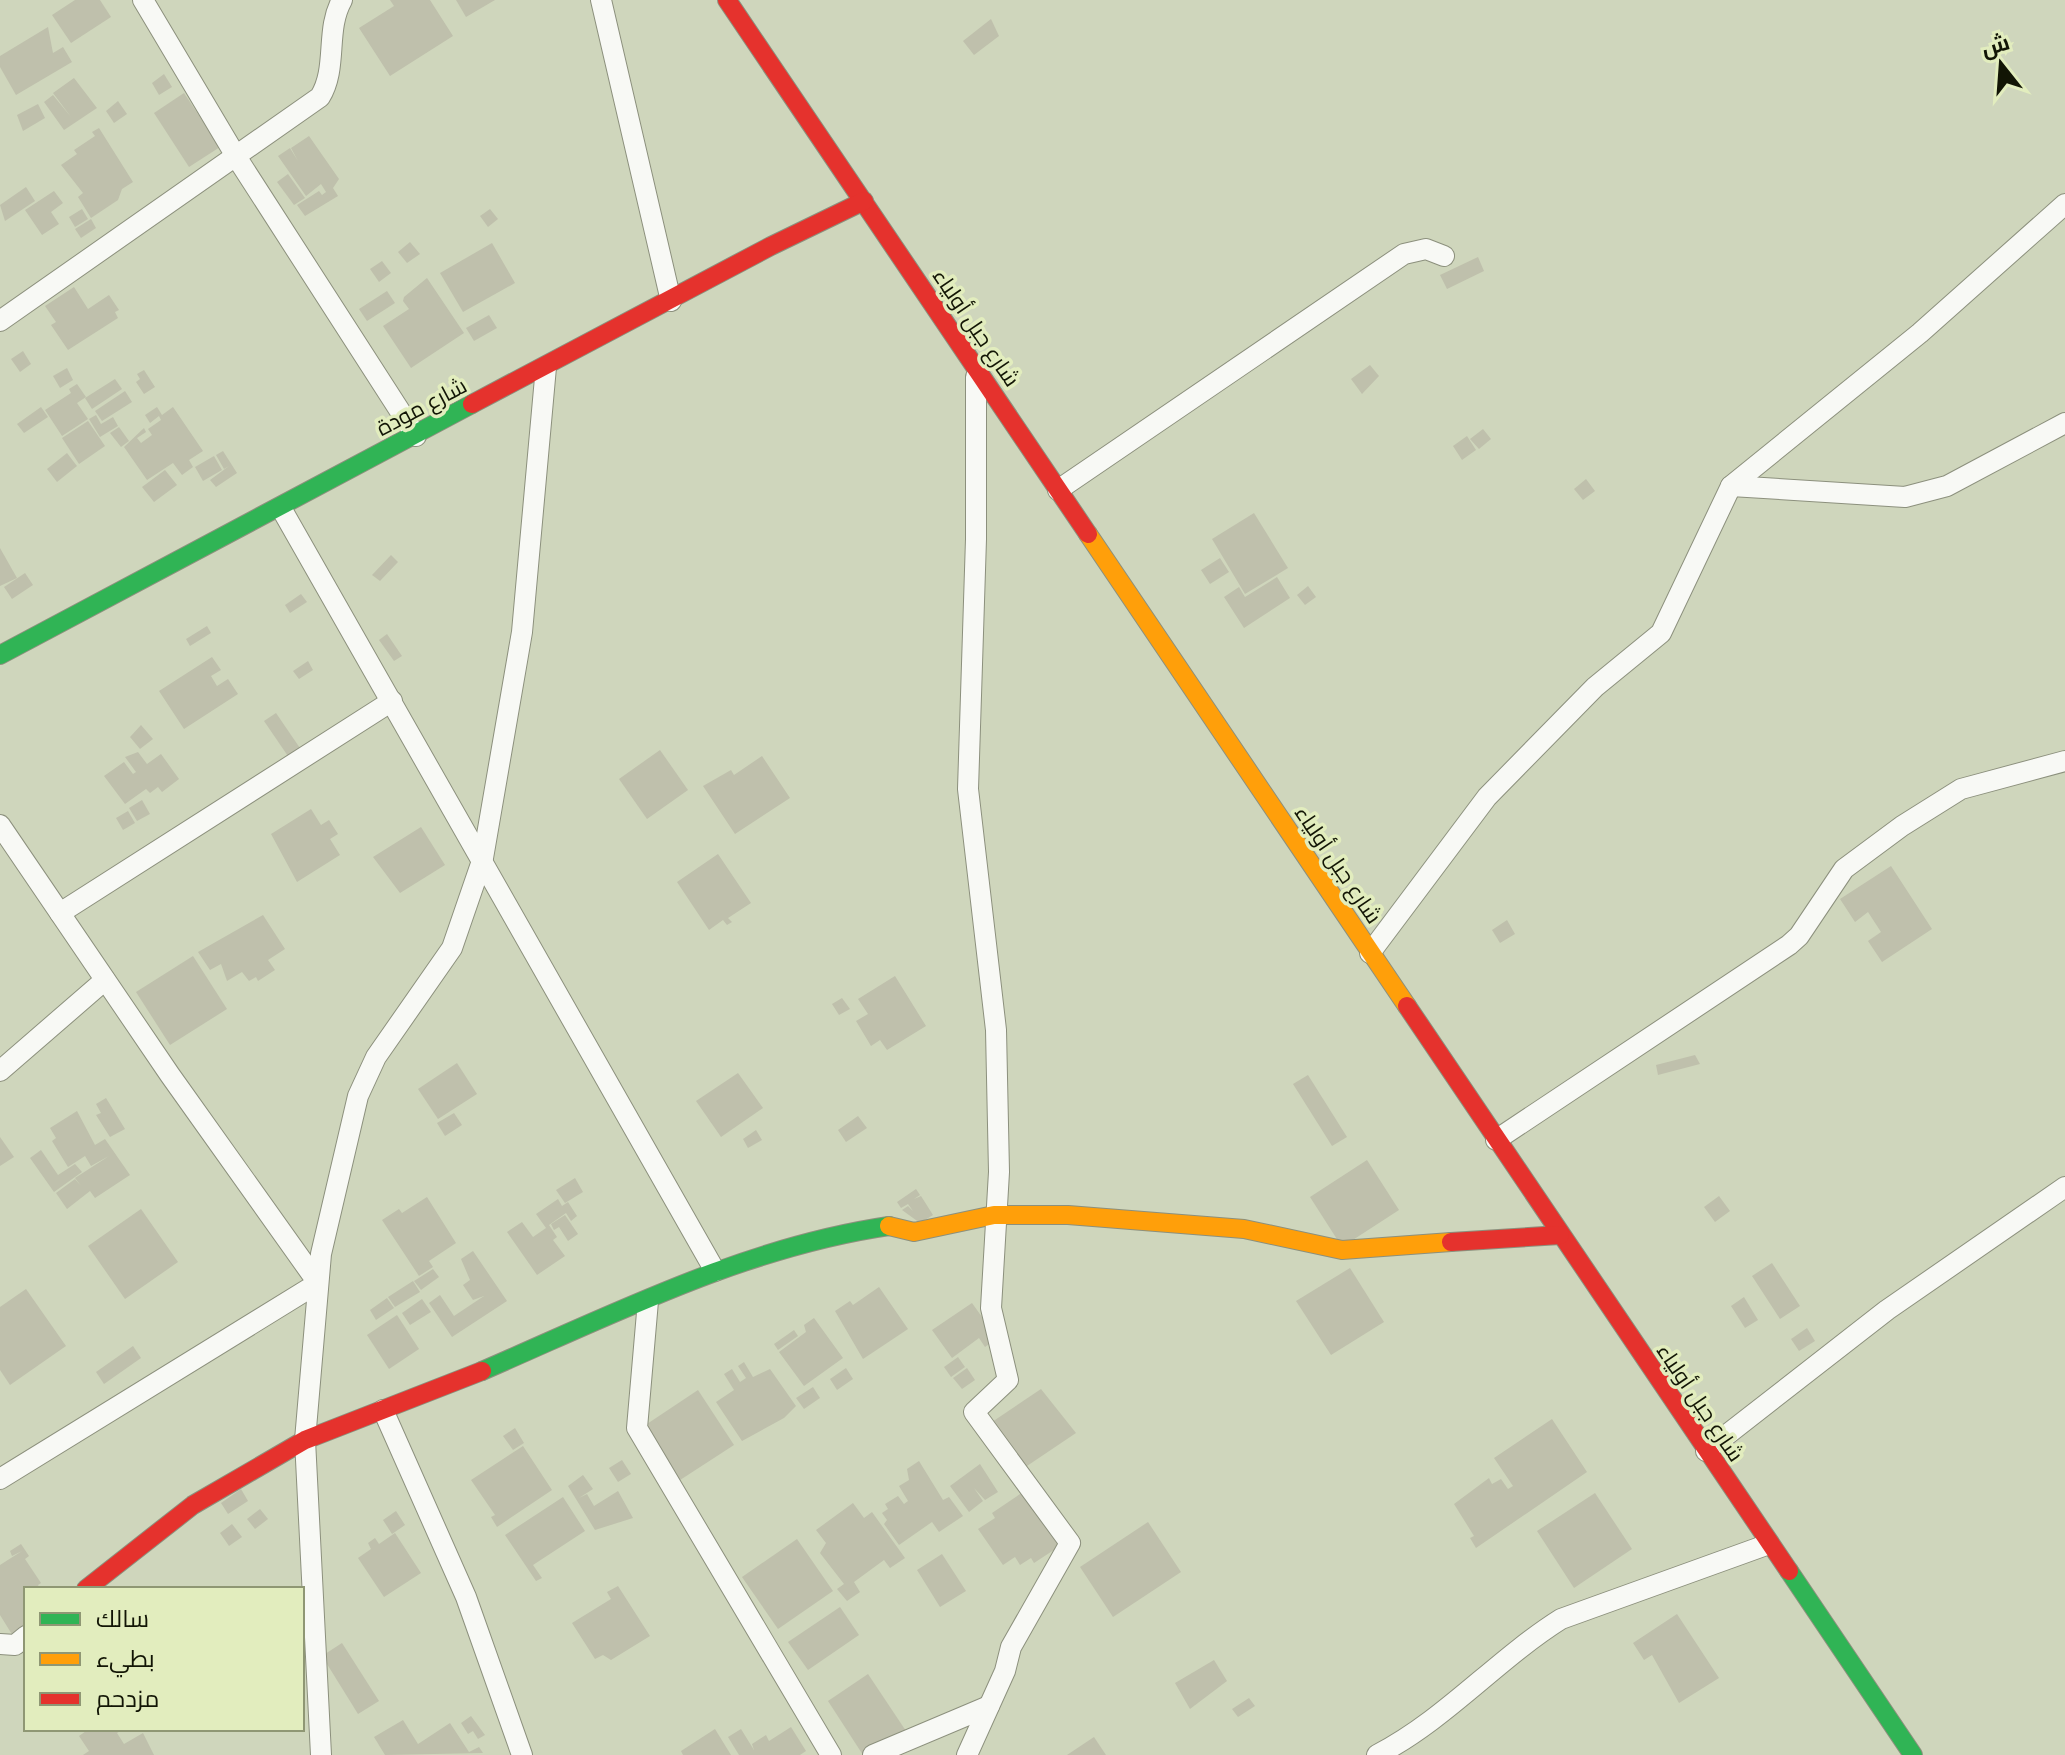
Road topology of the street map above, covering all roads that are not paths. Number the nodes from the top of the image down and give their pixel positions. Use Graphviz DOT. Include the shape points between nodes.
graph roads {
  1 [pos="144,0"];
  2 [pos="342,0"];
  3 [pos="601,0"];
  4 [pos="727,0"];
  5 [pos="237,158"];
  6 [pos="864,201"];
  7 [pos="2065,204"];
  8 [pos="1444,256"];
  9 [pos="671,301"];
  10 [pos="0,321"];
  11 [pos="546,367"];
  12 [pos="976,369"];
  13 [pos="2065,423"];
  14 [pos="416,436"];
  15 [pos="1731,486"];
  16 [pos="1058,490"];
  17 [pos="281,508"];
  18 [pos="0,655"];
  19 [pos="392,701"];
  20 [pos="2065,761"];
  21 [pos="0,825"];
  22 [pos="483,858"];
  23 [pos="60,913"];
  24 [pos="1370,953"];
  25 [pos="105,980"];
  26 [pos="0,1071"];
  27 [pos="1496,1140"];
  28 [pos="2065,1187"];
  29 [pos="994,1215"];
  30 [pos="1560,1235"];
  31 [pos="715,1271"];
  32 [pos="318,1283"];
  33 [pos="648,1301"];
  34 [pos="383,1410"];
  35 [pos="305,1440"];
  36 [pos="1706,1451"];
  37 [pos="0,1479"];
  38 [pos="1769,1544"];
  39 [pos="89,1587"];
  40 [pos="24,1638"];
  41 [pos="0,1644"];
  42 [pos="989,1706"];
  43 [pos="321,1755"];
  44 [pos="522,1755"];
  45 [pos="831,1755"];
  46 [pos="873,1755"];
  47 [pos="967,1755"];
  48 [pos="1377,1755"];
  49 [pos="1913,1755"];
  1 -- 5 [label="street"];
  2 -- 5 [label="street" via="335,11 329,79 320,97"];
  3 -- 9 [label="street"];
  4 -- 6 [label="main road, شارع جبل أولياء"];
  5 -- 10 [label="street"];
  5 -- 14 [label="street"];
  6 -- 9 [label="main road, شارع مودة"];
  6 -- 12 [label="main road, شارع جبل أولياء"];
  7 -- 15 [label="street" via="1920,333"];
  8 -- 16 [label="street" via="1426,249 1404,254"];
  9 -- 11 [label="main road, شارع مودة"];
  11 -- 14 [label="main road, شارع مودة"];
  11 -- 22 [label="street" via="522,632"];
  12 -- 16 [label="main road, شارع جبل أولياء"];
  12 -- 29 [label="street" via="968,789 996,1030 999,1172"];
  13 -- 15 [label="street" via="1947,486 1905,497"];
  14 -- 17 [label="main road, شارع مودة"];
  15 -- 24 [label="street" via="1661,633 1595,687 1487,797"];
  16 -- 24 [label="main road, شارع جبل أولياء"];
  17 -- 18 [label="main road, شارع مودة"];
  17 -- 19 [label="street"];
  19 -- 22 [label="street"];
  19 -- 23 [label="street"];
  20 -- 27 [label="street" via="1961,789 1902,826 1844,869 1789,945"];
  21 -- 23 [label="street"];
  22 -- 31 [label="street"];
  22 -- 32 [label="street" via="452,948 376,1057 358,1096"];
  23 -- 25 [label="street"];
  24 -- 27 [label="main road, شارع جبل أولياء"];
  25 -- 26 [label="street"];
  25 -- 32 [label="street"];
  27 -- 30 [label="main road, شارع جبل أولياء"];
  28 -- 36 [label="street" via="1887,1310"];
  29 -- 30 [label="main road" via="1068,1215 1244,1229 1342,1250"];
  29 -- 31 [label="main road" via="914,1232 894,1225 827,1235"];
  29 -- 42 [label="street" via="991,1308 1008,1380 974,1412 1070,1543 1011,1647"];
  30 -- 36 [label="main road, شارع جبل أولياء"];
  31 -- 33 [label="main road"];
  32 -- 35 [label="street"];
  32 -- 37 [label="street"];
  33 -- 34 [label="main road"];
  33 -- 45 [label="street" via="637,1428"];
  34 -- 35 [label="main road"];
  34 -- 44 [label="street" via="466,1597"];
  35 -- 39 [label="main road" via="193,1505"];
  35 -- 43 [label="street"];
  36 -- 38 [label="main road, شارع جبل أولياء"];
  38 -- 48 [label="street" via="1561,1619 1530,1638 1411,1737"];
  38 -- 49 [label="main road, شارع جبل أولياء"];
  40 -- 41 [label="street" via="15,1645"];
  42 -- 46 [label="street"];
  42 -- 47 [label="street"];
}
